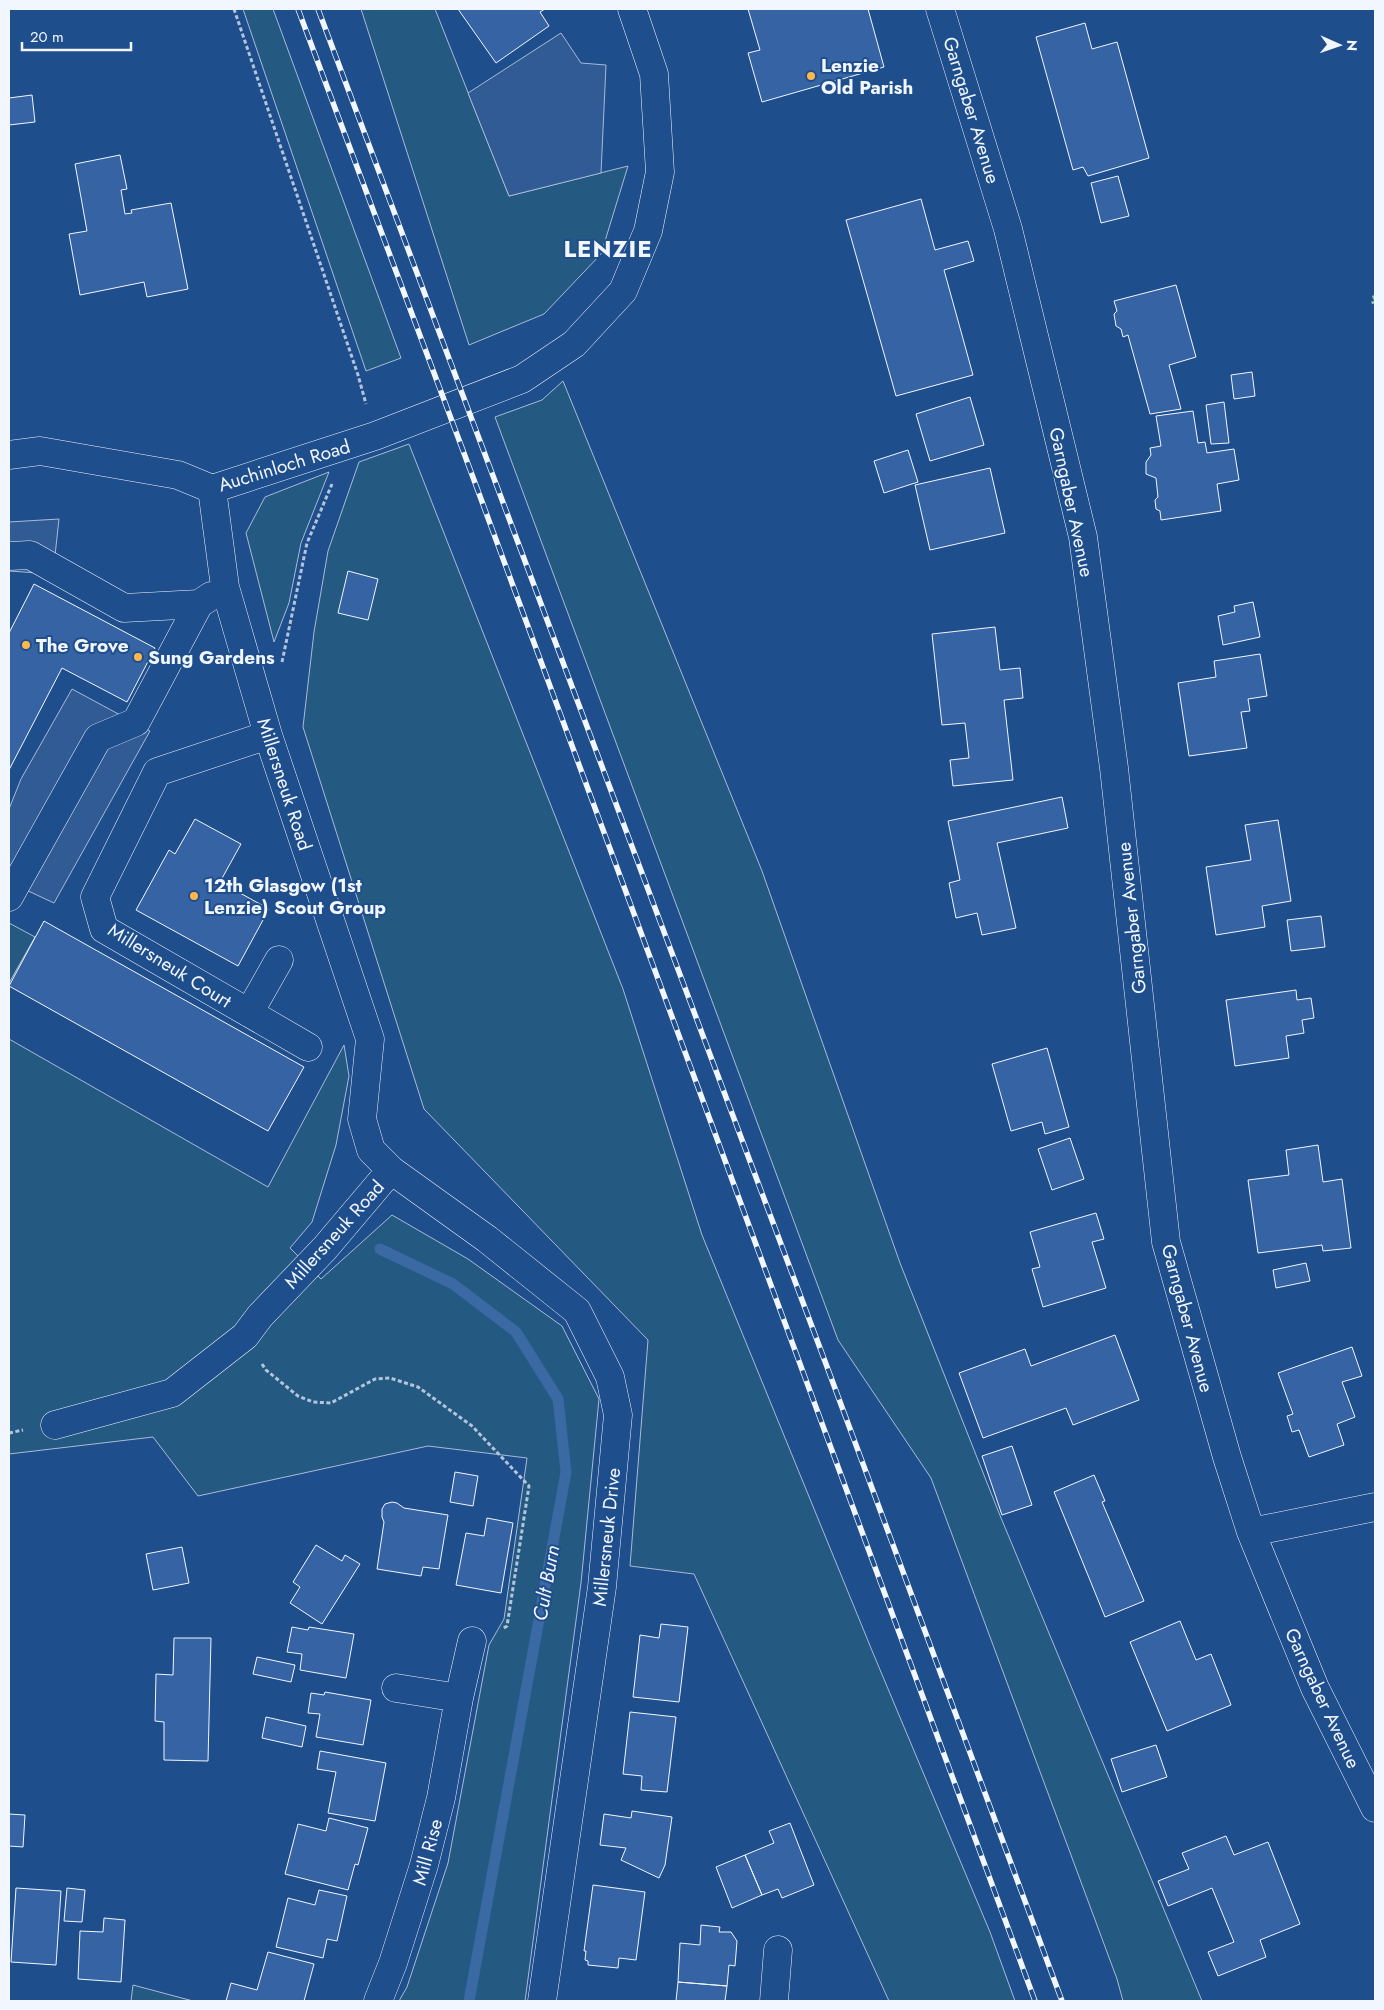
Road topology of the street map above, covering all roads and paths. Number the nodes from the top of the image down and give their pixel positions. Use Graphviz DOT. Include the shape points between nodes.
graph roads {
  1 [pos="234,9"];
  2 [pos="632,9"];
  3 [pos="940,9"];
  4 [pos="375,436"];
  5 [pos="337,448"];
  6 [pos="9,454"];
  7 [pos="212,489"];
  8 [pos="9,556"];
  9 [pos="225,587"];
  10 [pos="199,604"];
  11 [pos="281,668"];
  12 [pos="268,736"];
  13 [pos="9,897"];
  14 [pos="279,960"];
  15 [pos="249,1013"];
  16 [pos="308,1047"];
  17 [pos="391,1170"];
  18 [pos="245,1336"];
  19 [pos="55,1425"];
  20 [pos="1375,1507"];
  21 [pos="1251,1532"];
  22 [pos="472,1641"];
  23 [pos="396,1688"];
  24 [pos="459,1698"];
  25 [pos="1375,1808"];
  26 [pos="778,1950"];
  27 [pos="378,2001"];
  28 [pos="542,2001"];
  29 [pos="774,2001"];
  1 -- 4 [label="path" via="358,375"];
  2 -- 4 [label="street, Auchinloch Road" via="654,74 660,172 648,231 623,291 574,344 522,379"];
  3 -- 21 [label="street, Garngaber Avenue" via="1008,228 1084,537 1114,768 1166,1242"];
  4 -- 5 [label="street, Auchinloch Road"];
  5 -- 7 [label="street, Auchinloch Road"];
  5 -- 11 [label="path" via="341,464 307,543"];
  6 -- 7 [label="street, Auchinloch Road" via="40,451 178,475"];
  7 -- 9 [label="street, Millersneuk Road"];
  8 -- 10 [label="street" via="30,555 124,608"];
  9 -- 10 [label="street"];
  9 -- 12 [label="street, Millersneuk Road"];
  10 -- 13 [label="street" via="136,722 98,738"];
  12 -- 15 [label="street, Millersneuk Court" via="157,772 95,897 104,929"];
  12 -- 17 [label="street, Millersneuk Road" via="370,1040 362,1119 371,1150"];
  14 -- 15 [label="street, Millersneuk Court"];
  15 -- 16 [label="street, Millersneuk Court"];
  17 -- 18 [label="street, Millersneuk Road"];
  17 -- 28 [label="street, Millersneuk Drive" via="487,1239 577,1310 610,1377 618,1415 602,1586"];
  18 -- 19 [label="street, Millersneuk Road" via="172,1393"];
  18 -- 22 [label="path" via="266,1370 298,1396 312,1402 331,1403 375,1379 390,1378 418,1387 472,1426 529,1486 507,1626 484,1643"];
  20 -- 21 [label="street"];
  21 -- 25 [label="street, Garngaber Avenue" via="1315,1688"];
  22 -- 24 [label="street, Mill Rise"];
  23 -- 24 [label="street"];
  24 -- 27 [label="street, Mill Rise" via="441,1798 424,1865"];
  26 -- 29 [label="street"];
}
